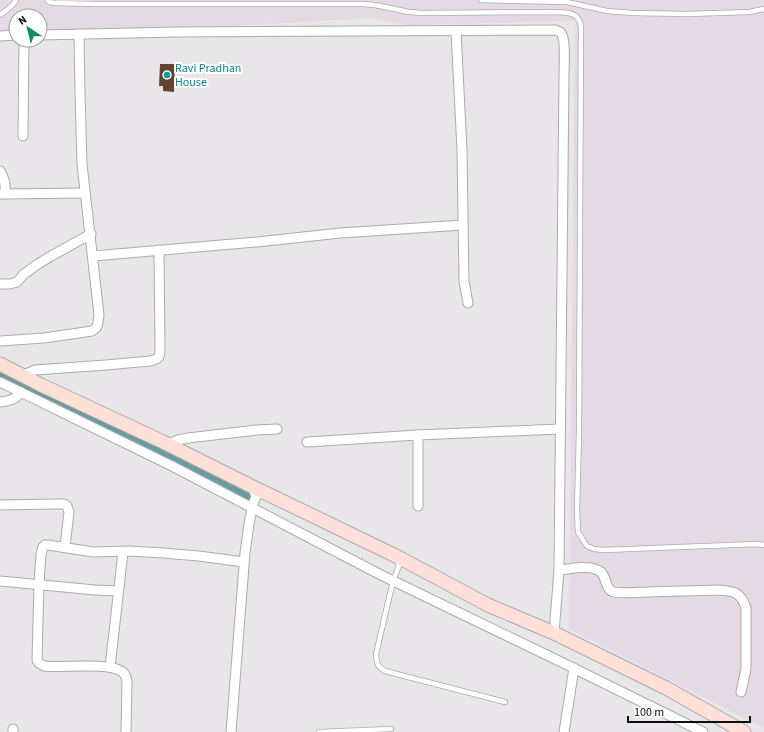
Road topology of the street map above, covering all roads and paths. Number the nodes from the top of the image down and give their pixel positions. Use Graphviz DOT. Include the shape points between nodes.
graph roads {
  1 [pos="16,0"];
  2 [pos="47,0"];
  3 [pos="481,0"];
  4 [pos="579,2"];
  5 [pos="764,9"];
  6 [pos="0,15"];
  7 [pos="456,31"];
  8 [pos="79,34"];
  9 [pos="48,35"];
  10 [pos="24,48"];
  11 [pos="23,136"];
  12 [pos="0,171"];
  13 [pos="3,194"];
  14 [pos="85,194"];
  15 [pos="463,225"];
  16 [pos="91,234"];
  17 [pos="158,250"];
  18 [pos="93,256"];
  19 [pos="0,284"];
  20 [pos="468,303"];
  21 [pos="0,341"];
  22 [pos="0,364"];
  23 [pos="16,372"];
  24 [pos="0,382"];
  25 [pos="21,392"];
  26 [pos="0,402"];
  27 [pos="277,429"];
  28 [pos="560,429"];
  29 [pos="418,435"];
  30 [pos="161,441"];
  31 [pos="307,442"];
  32 [pos="253,499"];
  33 [pos="0,505"];
  34 [pos="418,506"];
  35 [pos="764,545"];
  36 [pos="65,547"];
  37 [pos="123,552"];
  38 [pos="398,561"];
  39 [pos="244,562"];
  40 [pos="559,570"];
  41 [pos="394,579"];
  42 [pos="0,581"];
  43 [pos="39,584"];
  44 [pos="118,591"];
  45 [pos="554,633"];
  46 [pos="110,668"];
  47 [pos="574,668"];
  48 [pos="741,692"];
  49 [pos="505,702"];
  50 [pos="391,729"];
  51 [pos="736,730"];
  52 [pos="126,732"];
  53 [pos="231,732"];
  54 [pos="319,732"];
  55 [pos="564,732"];
  56 [pos="703,732"];
  1 -- 6 [label="lane"];
  2 -- 35 [label="lane" via="55,3 88,4 363,4 421,13 554,12 577,16 581,26 578,532 587,546 604,550"];
  3 -- 4 [label="lane"];
  4 -- 5 [label="lane" via="607,11 632,13 688,14 749,12"];
  7 -- 8 [label="street"];
  7 -- 15 [label="street"];
  7 -- 28 [label="street" via="555,30 563,37"];
  8 -- 9 [label="street"];
  8 -- 14 [label="street"];
  10 -- 11 [label="street"];
  12 -- 13 [label="street" via="6,185"];
  13 -- 14 [label="street"];
  14 -- 16 [label="street"];
  15 -- 17 [label="street"];
  15 -- 20 [label="street" via="464,281"];
  16 -- 18 [label="street"];
  16 -- 19 [label="street" via="38,264 17,282"];
  17 -- 18 [label="street"];
  17 -- 23 [label="street" via="160,354 156,360 35,370 26,374"];
  18 -- 21 [label="street" via="99,315 97,327 92,331 80,333"];
  22 -- 23 [label="street"];
  23 -- 30 [label="street"];
  24 -- 25 [label="street"];
  25 -- 26 [label="street" via="11,401"];
  25 -- 32 [label="street" via="172,466"];
  27 -- 30 [label="street" via="188,438 169,444"];
  28 -- 29 [label="street"];
  28 -- 40 [label="street"];
  29 -- 31 [label="street"];
  29 -- 34 [label="street"];
  30 -- 32 [label="street"];
  32 -- 38 [label="street"];
  32 -- 39 [label="street"];
  32 -- 41 [label="street"];
  33 -- 36 [label="street" via="64,504 69,512"];
  36 -- 37 [label="street" via="93,552"];
  36 -- 43 [label="street" via="43,547"];
  37 -- 39 [label="street" via="163,553"];
  37 -- 44 [label="street"];
  38 -- 41 [label="lane"];
  38 -- 45 [label="street"];
  39 -- 53 [label="street"];
  40 -- 45 [label="street"];
  40 -- 48 [label="street" via="591,568 600,572 613,592 718,590 736,593 746,608 746,669"];
  41 -- 47 [label="street"];
  41 -- 49 [label="lane" via="376,654 380,668"];
  42 -- 43 [label="street"];
  43 -- 44 [label="street"];
  43 -- 46 [label="street" via="36,660 44,666"];
  44 -- 46 [label="street"];
  45 -- 51 [label="street" via="666,688"];
  46 -- 52 [label="street" via="122,671 127,681"];
  47 -- 55 [label="street"];
  47 -- 56 [label="street"];
  50 -- 54 [label="lane"];
}
